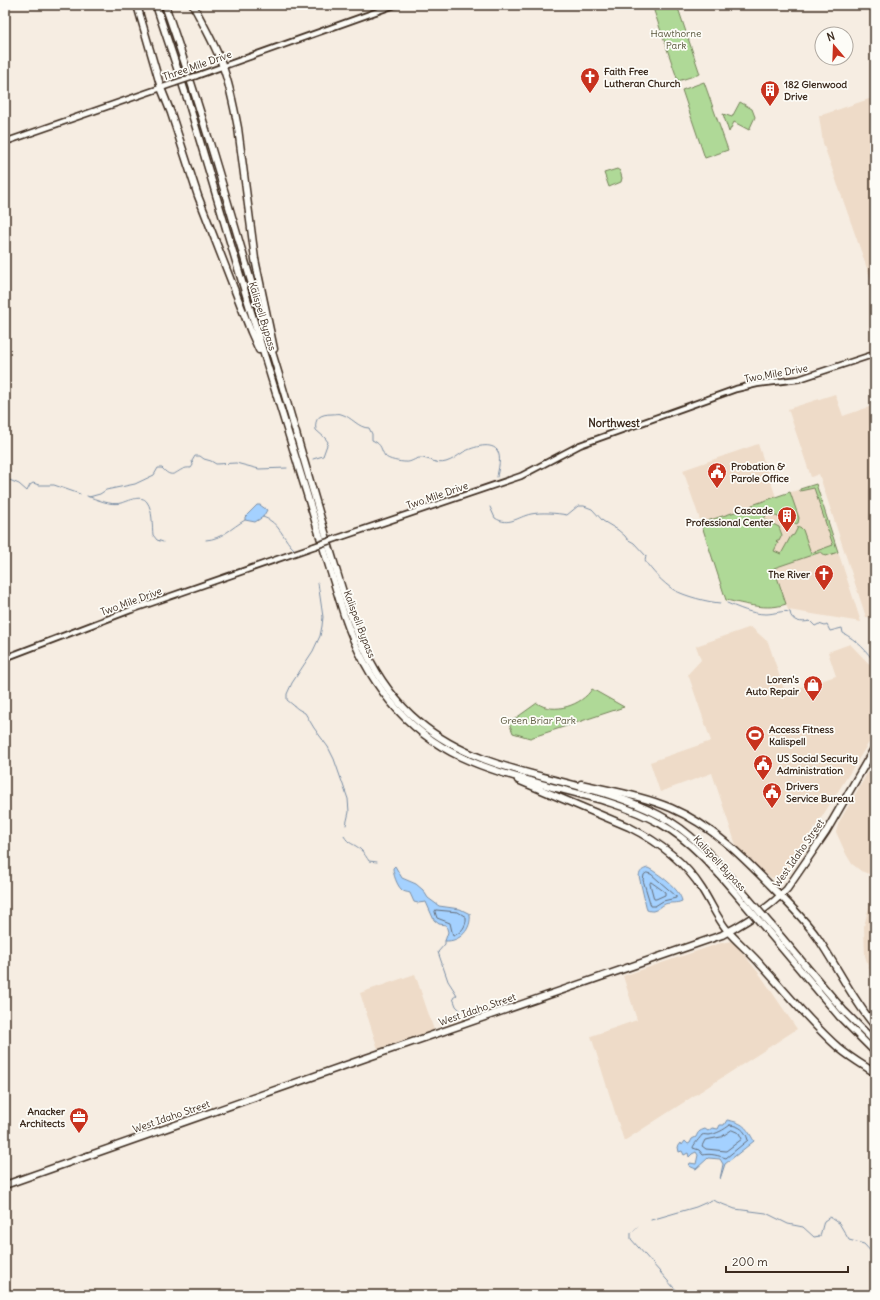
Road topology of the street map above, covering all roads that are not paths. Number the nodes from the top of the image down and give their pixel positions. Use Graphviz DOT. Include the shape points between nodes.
graph roads {
  1 [pos="137,5"];
  2 [pos="156,5"];
  3 [pos="165,5"];
  4 [pos="193,5"];
  5 [pos="396,5"];
  6 [pos="223,66"];
  7 [pos="161,88"];
  8 [pos="5,142"];
  9 [pos="875,354"];
  10 [pos="268,368"];
  11 [pos="281,385"];
  12 [pos="5,658"];
  13 [pos="875,747"];
  14 [pos="502,772"];
  15 [pos="550,779"];
  16 [pos="780,896"];
  17 [pos="746,900"];
  18 [pos="768,927"];
  19 [pos="728,932"];
  20 [pos="875,1026"];
  21 [pos="875,1042"];
  22 [pos="875,1052"];
  23 [pos="875,1073"];
  24 [pos="5,1185"];
  1 -- 7 [label="highway"];
  2 -- 10 [label="highway, Kalispell Bypass" via="188,101"];
  3 -- 11 [label="highway, Kalispell Bypass" via="197,100"];
  4 -- 6 [label="highway"];
  5 -- 6 [label="street, Three Mile Drive"];
  6 -- 7 [label="street, Three Mile Drive, bridge"];
  6 -- 11 [label="highway" via="238,128 255,259"];
  7 -- 8 [label="street, Three Mile Drive"];
  7 -- 10 [label="highway" via="198,196 250,332"];
  9 -- 12 [label="street, Two Mile Drive, bridge" via="799,379 736,389 580,445 521,476 131,610"];
  10 -- 14 [label="highway, Kalispell Bypass" via="346,621 358,652 370,673 386,698 423,733 461,757"];
  11 -- 15 [label="highway, Kalispell Bypass" via="351,616 363,647 383,683 419,722 452,745 487,761"];
  13 -- 16 [label="highway, West Idaho Street" via="812,853"];
  14 -- 17 [label="highway, Kalispell Bypass" via="621,806 660,823 701,855"];
  14 -- 19 [label="highway" via="629,827 656,843 678,860 695,878"];
  15 -- 16 [label="highway" via="575,782 642,799 687,815 727,843"];
  15 -- 17 [label="highway, Kalispell Bypass" via="621,799 666,819 696,841 722,868"];
  16 -- 19 [label="highway, West Idaho Street"];
  16 -- 20 [label="highway" via="812,931"];
  17 -- 18 [label="highway, Kalispell Bypass, bridge"];
  18 -- 21 [label="highway, Kalispell Bypass"];
  18 -- 22 [label="highway, Kalispell Bypass" via="840,1017"];
  19 -- 23 [label="highway" via="829,1039"];
  19 -- 24 [label="highway, West Idaho Street"];
}
